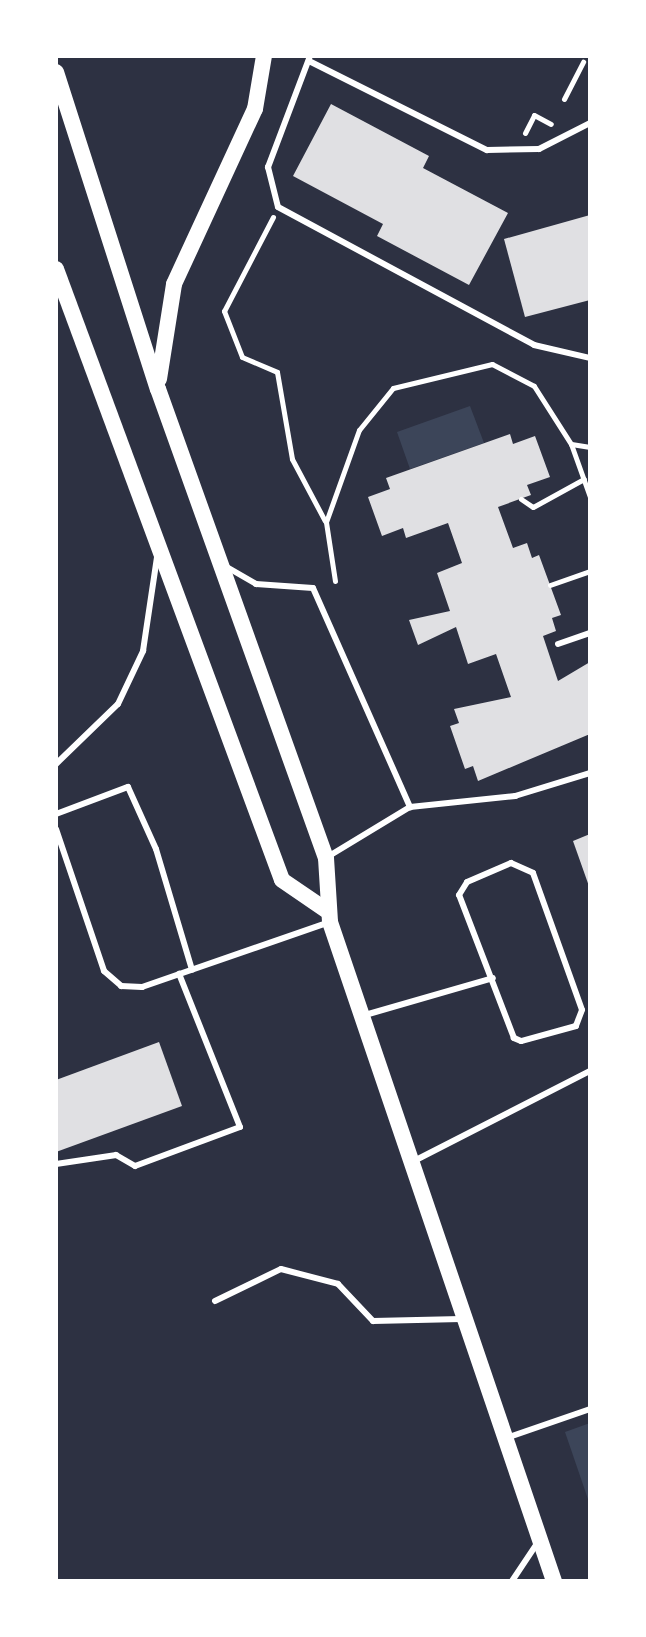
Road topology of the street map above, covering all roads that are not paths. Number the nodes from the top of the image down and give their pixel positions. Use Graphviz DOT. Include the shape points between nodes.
graph roads {
  1 [pos="264,56"];
  2 [pos="310,59"];
  3 [pos="56,72"];
  4 [pos="590,123"];
  5 [pos="56,269"];
  6 [pos="590,358"];
  7 [pos="158,389"];
  8 [pos="158,550"];
  9 [pos="221,564"];
  10 [pos="590,633"];
  11 [pos="558,644"];
  12 [pos="56,764"];
  13 [pos="590,773"];
  14 [pos="410,807"];
  15 [pos="56,814"];
  16 [pos="56,829"];
  17 [pos="326,858"];
  18 [pos="328,916"];
  19 [pos="192,970"];
  20 [pos="179,974"];
  21 [pos="493,978"];
  22 [pos="361,1016"];
  23 [pos="588,1072"];
  24 [pos="411,1163"];
  25 [pos="56,1164"];
  26 [pos="215,1301"];
  27 [pos="465,1319"];
  28 [pos="590,1409"];
  29 [pos="506,1438"];
  30 [pos="540,1539"];
  31 [pos="512,1581"];
  32 [pos="554,1581"];
  1 -- 7 [label="main road" via="250,122 174,284"];
  2 -- 4 [label="lane" via="487,150 539,149"];
  2 -- 6 [label="lane" via="268,167 278,207 521,339 560,356"];
  3 -- 7 [label="main road"];
  5 -- 8 [label="main road"];
  7 -- 9 [label="main road"];
  8 -- 12 [label="lane" via="143,651 118,704"];
  8 -- 18 [label="main road" via="282,880"];
  9 -- 14 [label="lane" via="256,584 313,588"];
  9 -- 17 [label="main road"];
  10 -- 11 [label="lane"];
  13 -- 14 [label="lane" via="515,796"];
  14 -- 17 [label="lane"];
  15 -- 19 [label="lane" via="128,787 156,849"];
  16 -- 20 [label="lane" via="104,971 121,986"];
  17 -- 18 [label="main road"];
  18 -- 19 [label="lane"];
  18 -- 22 [label="main road"];
  19 -- 20 [label="lane"];
  20 -- 25 [label="lane" via="240,1127 135,1166 116,1155"];
  21 -- 21 [label="lane" via="514,1038 583,1018 533,873 511,863 460,888"];
  21 -- 22 [label="lane"];
  22 -- 24 [label="main road"];
  23 -- 24 [label="lane"];
  24 -- 27 [label="main road"];
  26 -- 27 [label="lane" via="281,1269 338,1284 373,1321"];
  27 -- 29 [label="main road"];
  28 -- 29 [label="lane"];
  29 -- 30 [label="main road"];
  30 -- 31 [label="lane"];
  30 -- 32 [label="main road"];
}
